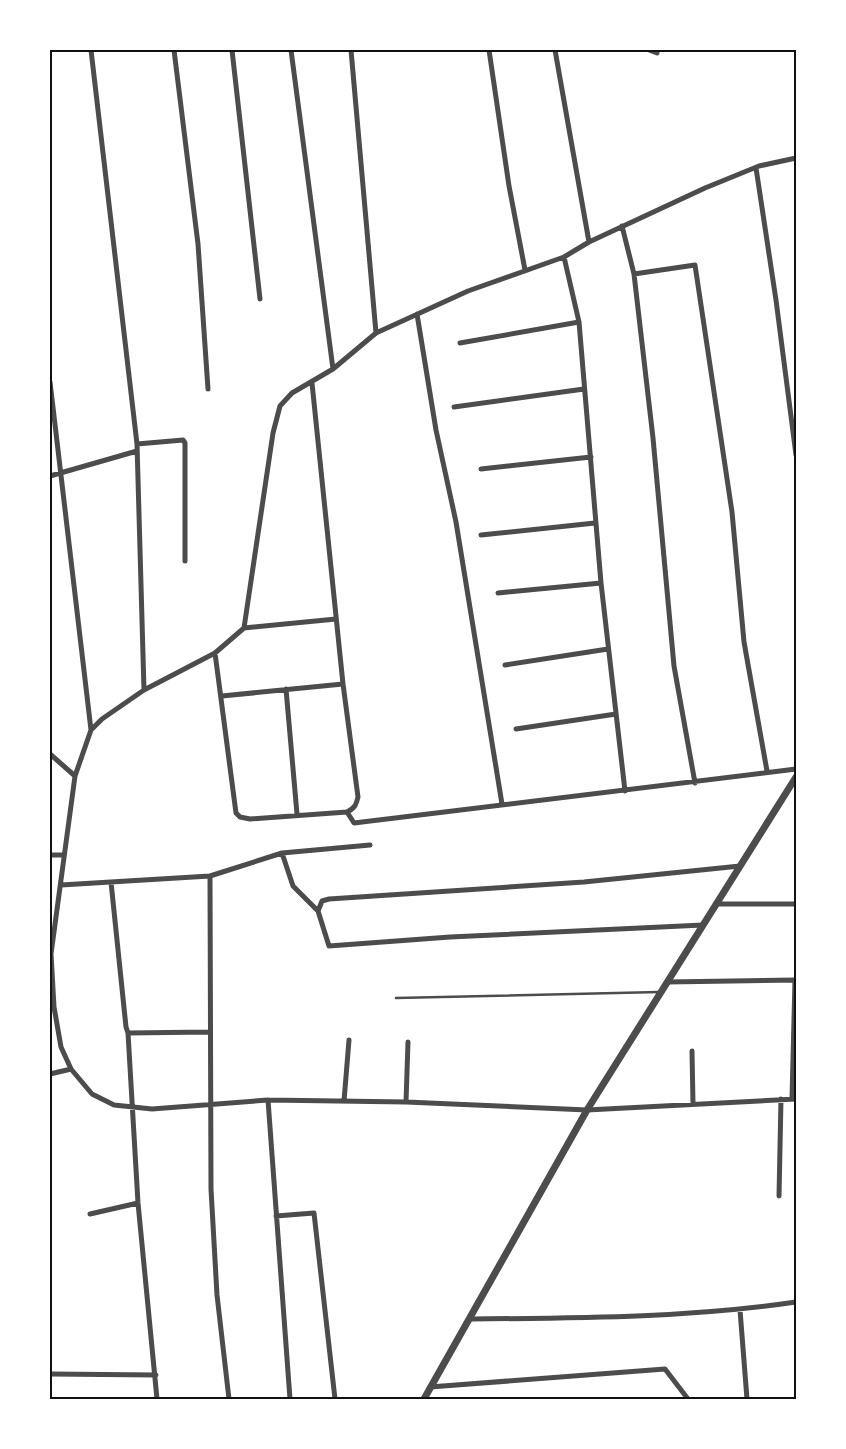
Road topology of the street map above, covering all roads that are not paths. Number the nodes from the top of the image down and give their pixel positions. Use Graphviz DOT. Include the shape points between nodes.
graph roads {
  1 [pos="91,50"];
  2 [pos="174,50"];
  3 [pos="232,50"];
  4 [pos="291,50"];
  5 [pos="351,50"];
  6 [pos="489,50"];
  7 [pos="555,50"];
  8 [pos="649,50"];
  9 [pos="657,53"];
  10 [pos="796,158"];
  11 [pos="756,168"];
  12 [pos="622,226"];
  13 [pos="589,242"];
  14 [pos="564,257"];
  15 [pos="525,270"];
  16 [pos="634,274"];
  17 [pos="260,299"];
  18 [pos="417,314"];
  19 [pos="579,322"];
  20 [pos="376,333"];
  21 [pos="460,343"];
  22 [pos="333,369"];
  23 [pos="50,382"];
  24 [pos="312,383"];
  25 [pos="208,389"];
  26 [pos="584,389"];
  27 [pos="454,407"];
  28 [pos="137,444"];
  29 [pos="137,450"];
  30 [pos="796,456"];
  31 [pos="591,457"];
  32 [pos="481,469"];
  33 [pos="60,474"];
  34 [pos="50,476"];
  35 [pos="595,523"];
  36 [pos="481,535"];
  37 [pos="185,561"];
  38 [pos="601,583"];
  39 [pos="498,593"];
  40 [pos="336,619"];
  41 [pos="244,628"];
  42 [pos="608,649"];
  43 [pos="215,653"];
  44 [pos="505,665"];
  45 [pos="342,684"];
  46 [pos="286,689"];
  47 [pos="144,690"];
  48 [pos="222,696"];
  49 [pos="616,714"];
  50 [pos="516,729"];
  51 [pos="91,730"];
  52 [pos="50,754"];
  53 [pos="796,769"];
  54 [pos="767,772"];
  55 [pos="75,776"];
  56 [pos="796,778"];
  57 [pos="695,783"];
  58 [pos="626,791"];
  59 [pos="502,804"];
  60 [pos="347,812"];
  61 [pos="297,814"];
  62 [pos="370,845"];
  63 [pos="282,852"];
  64 [pos="50,855"];
  65 [pos="64,855"];
  66 [pos="740,866"];
  67 [pos="210,876"];
  68 [pos="111,882"];
  69 [pos="61,885"];
  70 [pos="716,904"];
  71 [pos="796,904"];
  72 [pos="318,911"];
  73 [pos="702,925"];
  74 [pos="795,980"];
  75 [pos="667,982"];
  76 [pos="661,992"];
  77 [pos="396,998"];
  78 [pos="209,1032"];
  79 [pos="128,1033"];
  80 [pos="349,1040"];
  81 [pos="408,1042"];
  82 [pos="692,1051"];
  83 [pos="71,1069"];
  84 [pos="50,1074"];
  85 [pos="781,1099"];
  86 [pos="794,1099"];
  87 [pos="268,1100"];
  88 [pos="344,1102"];
  89 [pos="406,1102"];
  90 [pos="693,1104"];
  91 [pos="211,1106"];
  92 [pos="131,1107"];
  93 [pos="587,1110"];
  94 [pos="779,1196"];
  95 [pos="138,1203"];
  96 [pos="90,1214"];
  97 [pos="276,1216"];
  98 [pos="796,1302"];
  99 [pos="740,1310"];
  100 [pos="469,1319"];
  101 [pos="50,1374"];
  102 [pos="156,1375"];
  103 [pos="430,1387"];
  104 [pos="157,1399"];
  105 [pos="230,1399"];
  106 [pos="290,1399"];
  107 [pos="335,1399"];
  108 [pos="424,1399"];
  109 [pos="688,1399"];
  110 [pos="747,1399"];
  1 -- 28 [label="street"];
  2 -- 25 [label="street" via="198,244"];
  3 -- 17 [label="street"];
  4 -- 22 [label="street"];
  5 -- 20 [label="street"];
  6 -- 15 [label="street"];
  7 -- 13 [label="street"];
  8 -- 9 [label="street"];
  10 -- 11 [label="street"];
  11 -- 12 [label="street"];
  11 -- 30 [label="street"];
  12 -- 13 [label="street"];
  12 -- 16 [label="street"];
  13 -- 14 [label="street"];
  14 -- 15 [label="street"];
  14 -- 19 [label="street"];
  15 -- 18 [label="street"];
  16 -- 54 [label="street" via="695,265 732,512 744,642"];
  16 -- 57 [label="street" via="674,666"];
  18 -- 20 [label="street"];
  18 -- 59 [label="street" via="436,430 456,522"];
  19 -- 21 [label="street"];
  19 -- 26 [label="street"];
  20 -- 22 [label="street"];
  22 -- 24 [label="street"];
  23 -- 33 [label="street"];
  24 -- 40 [label="street"];
  24 -- 41 [label="street" via="292,393 280,406 273,433"];
  26 -- 27 [label="street"];
  26 -- 31 [label="street"];
  28 -- 29 [label="street"];
  28 -- 37 [label="street" via="186,442"];
  29 -- 33 [label="street"];
  29 -- 47 [label="street"];
  31 -- 32 [label="street"];
  31 -- 35 [label="street"];
  33 -- 34 [label="street"];
  33 -- 51 [label="street"];
  35 -- 36 [label="street"];
  35 -- 38 [label="street"];
  38 -- 39 [label="street"];
  38 -- 42 [label="street"];
  40 -- 41 [label="street"];
  40 -- 45 [label="street"];
  41 -- 43 [label="street"];
  42 -- 44 [label="street"];
  42 -- 49 [label="street"];
  43 -- 47 [label="street"];
  43 -- 48 [label="street"];
  45 -- 46 [label="street"];
  45 -- 60 [label="street" via="358,796 356,806"];
  46 -- 48 [label="street"];
  46 -- 61 [label="street"];
  47 -- 51 [label="street"];
  48 -- 61 [label="street" via="236,813 250,819"];
  49 -- 50 [label="street"];
  49 -- 58 [label="street"];
  51 -- 55 [label="street"];
  52 -- 55 [label="street"];
  53 -- 54 [label="street"];
  54 -- 57 [label="street"];
  55 -- 65 [label="street"];
  56 -- 66 [label="street"];
  57 -- 58 [label="street"];
  58 -- 59 [label="street"];
  59 -- 60 [label="street" via="354,823"];
  60 -- 61 [label="street"];
  62 -- 63 [label="street"];
  63 -- 67 [label="street"];
  63 -- 72 [label="street" via="293,886"];
  64 -- 65 [label="street"];
  65 -- 69 [label="street"];
  66 -- 70 [label="street"];
  66 -- 72 [label="street" via="584,882 329,899 322,901"];
  67 -- 68 [label="street"];
  67 -- 78 [label="street"];
  68 -- 69 [label="street"];
  68 -- 79 [label="street"];
  69 -- 83 [label="street" via="51,954 54,1007 61,1048"];
  70 -- 71 [label="street"];
  70 -- 73 [label="street"];
  72 -- 73 [label="street" via="329,946 450,936"];
  73 -- 75 [label="street"];
  74 -- 75 [label="street"];
  74 -- 86 [label="street"];
  75 -- 76 [label="street"];
  76 -- 77 [label="lane"];
  76 -- 93 [label="street"];
  78 -- 79 [label="street"];
  78 -- 91 [label="street"];
  79 -- 92 [label="street"];
  80 -- 88 [label="street"];
  81 -- 89 [label="street"];
  82 -- 90 [label="street"];
  83 -- 84 [label="street"];
  83 -- 92 [label="street" via="92,1094 114,1105"];
  85 -- 86 [label="street"];
  85 -- 90 [label="street"];
  85 -- 94 [label="street"];
  87 -- 88 [label="street"];
  87 -- 91 [label="street"];
  87 -- 97 [label="street"];
  88 -- 89 [label="street"];
  89 -- 93 [label="street"];
  90 -- 93 [label="street"];
  91 -- 92 [label="street" via="152,1110"];
  91 -- 105 [label="street" via="217,1295"];
  92 -- 95 [label="street"];
  93 -- 100 [label="street"];
  95 -- 96 [label="street"];
  95 -- 102 [label="street"];
  97 -- 106 [label="street"];
  97 -- 107 [label="street" via="314,1213"];
  98 -- 99 [label="street"];
  99 -- 100 [label="street" via="591,1318"];
  99 -- 110 [label="street"];
  100 -- 103 [label="street"];
  101 -- 102 [label="street"];
  102 -- 104 [label="street"];
  103 -- 108 [label="street"];
  103 -- 109 [label="street" via="666,1369"];
}
